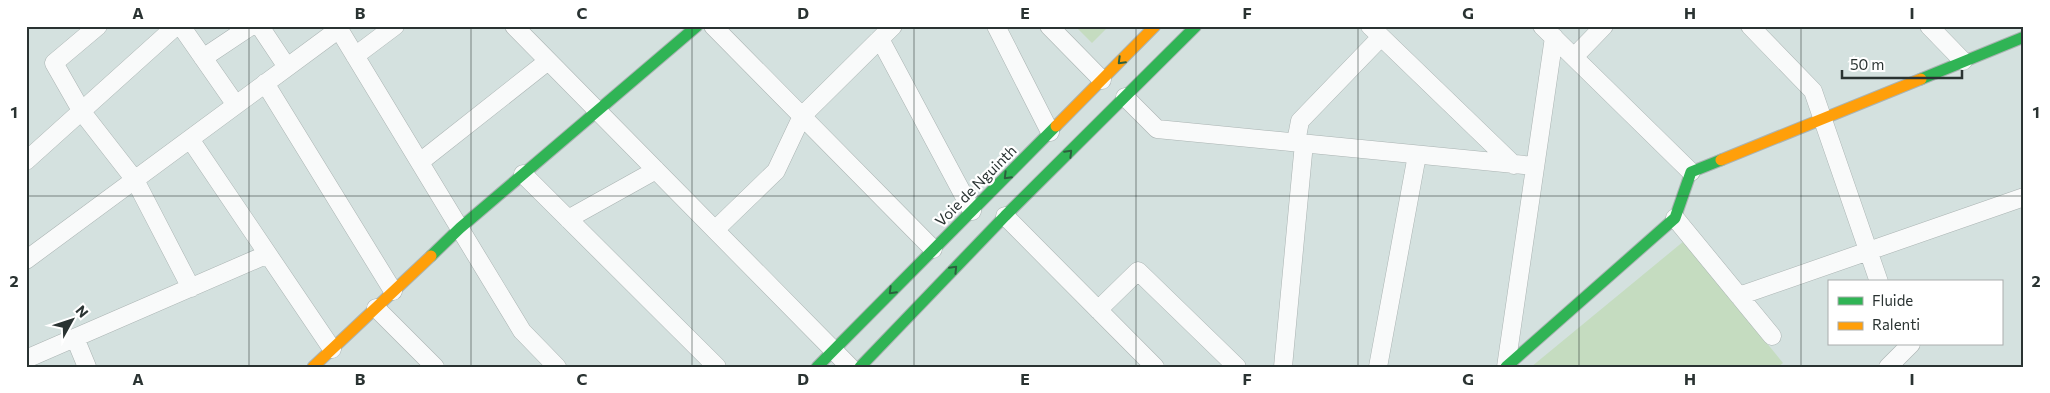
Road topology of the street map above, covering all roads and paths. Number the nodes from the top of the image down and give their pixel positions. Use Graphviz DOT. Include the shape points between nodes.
graph roads {
  1 [pos="98,26"];
  2 [pos="176,26"];
  3 [pos="181,26"];
  4 [pos="251,26"];
  5 [pos="256,26"];
  6 [pos="395,26"];
  7 [pos="514,26"];
  8 [pos="697,26"];
  9 [pos="713,26"];
  10 [pos="893,26"];
  11 [pos="996,26"];
  12 [pos="1049,26"];
  13 [pos="1156,26"];
  14 [pos="1196,26"];
  15 [pos="1604,26"];
  16 [pos="1750,26"];
  17 [pos="1929,26"];
  18 [pos="338,28"];
  19 [pos="1375,31"];
  20 [pos="1548,32"];
  21 [pos="2024,37"];
  22 [pos="880,39"];
  23 [pos="355,56"];
  24 [pos="1574,57"];
  25 [pos="203,58"];
  26 [pos="548,61"];
  27 [pos="1963,61"];
  28 [pos="287,67"];
  29 [pos="1102,80"];
  30 [pos="265,84"];
  31 [pos="1125,97"];
  32 [pos="236,105"];
  33 [pos="597,110"];
  34 [pos="82,112"];
  35 [pos="802,116"];
  36 [pos="1822,118"];
  37 [pos="1050,132"];
  38 [pos="190,139"];
  39 [pos="1300,143"];
  40 [pos="1417,155"];
  41 [pos="26,161"];
  42 [pos="420,162"];
  43 [pos="1514,165"];
  44 [pos="1535,166"];
  45 [pos="656,170"];
  46 [pos="1691,172"];
  47 [pos="523,174"];
  48 [pos="135,180"];
  49 [pos="2024,197"];
  50 [pos="972,211"];
  51 [pos="1005,216"];
  52 [pos="1675,218"];
  53 [pos="568,219"];
  54 [pos="460,228"];
  55 [pos="715,230"];
  56 [pos="933,249"];
  57 [pos="1868,251"];
  58 [pos="268,254"];
  59 [pos="26,260"];
  60 [pos="1878,280"];
  61 [pos="191,288"];
  62 [pos="393,291"];
  63 [pos="1739,296"];
  64 [pos="376,308"];
  65 [pos="1098,310"];
  66 [pos="1772,336"];
  67 [pos="75,338"];
  68 [pos="1905,347"];
  69 [pos="332,349"];
  70 [pos="834,350"];
  71 [pos="26,359"];
  72 [pos="553,365"];
  73 [pos="87,367"];
  74 [pos="313,367"];
  75 [pos="435,367"];
  76 [pos="717,367"];
  77 [pos="817,367"];
  78 [pos="850,367"];
  79 [pos="860,367"];
  80 [pos="1155,367"];
  81 [pos="1237,367"];
  82 [pos="1283,367"];
  83 [pos="1378,367"];
  84 [pos="1506,367"];
  85 [pos="1888,367"];
  1 -- 34 [label="street" via="54,63"];
  2 -- 34 [label="street"];
  3 -- 25 [label="street"];
  4 -- 25 [label="street"];
  5 -- 28 [label="street" via="261,28"];
  6 -- 23 [label="street"];
  7 -- 26 [label="street"];
  8 -- 33 [label="main road"];
  9 -- 35 [label="street"];
  10 -- 22 [label="street"];
  11 -- 37 [label="street"];
  12 -- 29 [label="street"];
  13 -- 29 [label="main road, Voie de Nguinth, one-way"];
  14 -- 31 [label="main road"];
  15 -- 24 [label="street"];
  16 -- 36 [label="street" via="1813,91"];
  17 -- 27 [label="street"];
  18 -- 23 [label="street"];
  18 -- 28 [label="street"];
  19 -- 39 [label="street" via="1300,121"];
  19 -- 43 [label="street"];
  20 -- 24 [label="street"];
  20 -- 44 [label="street"];
  21 -- 27 [label="main road"];
  22 -- 35 [label="street"];
  22 -- 50 [label="street"];
  23 -- 42 [label="street"];
  24 -- 46 [label="street"];
  25 -- 32 [label="street"];
  26 -- 33 [label="street"];
  26 -- 42 [label="street"];
  27 -- 36 [label="main road"];
  28 -- 30 [label="street"];
  29 -- 37 [label="main road, Voie de Nguinth"];
  30 -- 32 [label="street"];
  30 -- 62 [label="street"];
  31 -- 39 [label="street" via="1157,129"];
  51 -- 31 [label="main road, one-way"];
  32 -- 38 [label="street"];
  33 -- 45 [label="street"];
  33 -- 47 [label="main road"];
  34 -- 41 [label="street"];
  34 -- 48 [label="street"];
  35 -- 55 [label="street" via="776,171"];
  35 -- 56 [label="street"];
  36 -- 46 [label="main road"];
  36 -- 57 [label="street"];
  37 -- 50 [label="main road, Voie de Nguinth, one-way"];
  38 -- 48 [label="street"];
  38 -- 58 [label="street"];
  39 -- 40 [label="street"];
  39 -- 82 [label="street"];
  40 -- 43 [label="street"];
  40 -- 83 [label="street"];
  42 -- 54 [label="street"];
  43 -- 44 [label="street"];
  44 -- 84 [label="street"];
  45 -- 53 [label="street"];
  45 -- 55 [label="street"];
  46 -- 52 [label="main road"];
  47 -- 53 [label="street"];
  47 -- 54 [label="main road"];
  48 -- 59 [label="street"];
  48 -- 61 [label="street"];
  49 -- 57 [label="street"];
  50 -- 56 [label="main road, Voie de Nguinth"];
  51 -- 65 [label="street"];
  79 -- 51 [label="main road, one-way"];
  52 -- 63 [label="street"];
  52 -- 84 [label="main road"];
  53 -- 76 [label="street"];
  54 -- 62 [label="main road"];
  54 -- 72 [label="street" via="522,331"];
  55 -- 70 [label="street"];
  56 -- 70 [label="main road, Voie de Nguinth, one-way"];
  57 -- 60 [label="street"];
  57 -- 63 [label="street"];
  58 -- 61 [label="street"];
  58 -- 69 [label="street"];
  61 -- 67 [label="street"];
  62 -- 64 [label="main road"];
  63 -- 66 [label="street"];
  64 -- 69 [label="main road"];
  64 -- 75 [label="street"];
  65 -- 80 [label="street"];
  65 -- 81 [label="street" via="1138,271"];
  67 -- 71 [label="street"];
  67 -- 73 [label="street"];
  68 -- 85 [label="street"];
  69 -- 74 [label="main road"];
  70 -- 77 [label="main road, Voie de Nguinth"];
  70 -- 78 [label="street"];
}
